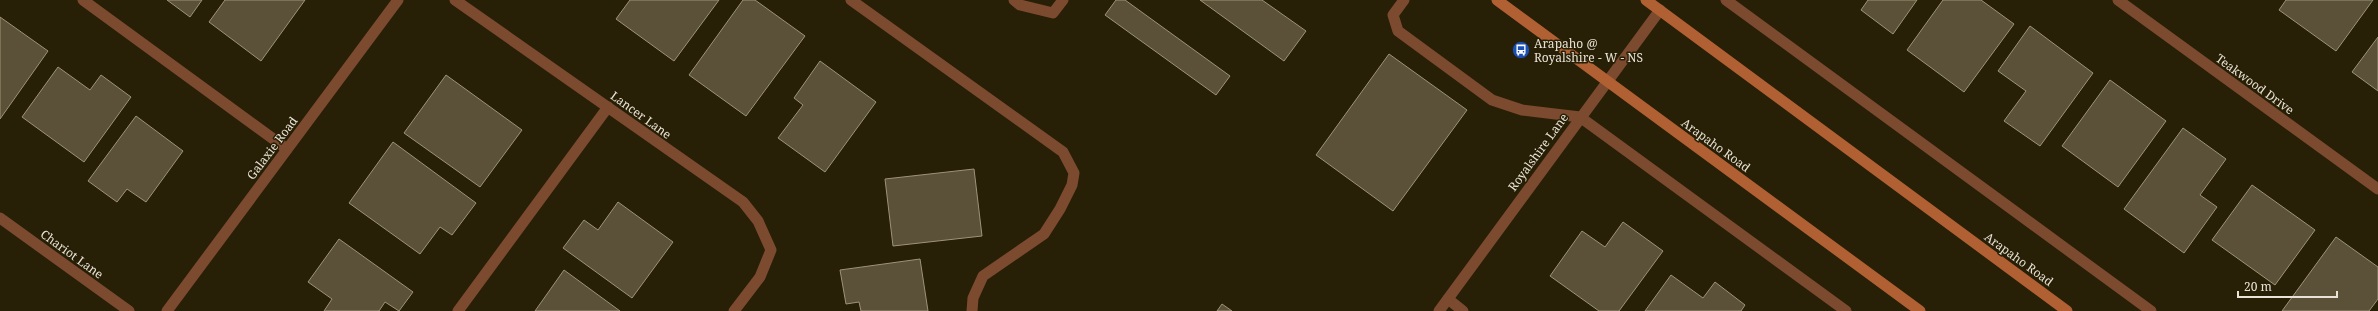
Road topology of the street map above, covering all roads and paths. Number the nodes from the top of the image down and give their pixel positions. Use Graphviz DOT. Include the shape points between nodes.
graph roads {
  1 [pos="83,0"];
  2 [pos="398,0"];
  3 [pos="455,0"];
  4 [pos="851,0"];
  5 [pos="1014,0"];
  6 [pos="1063,0"];
  7 [pos="1404,0"];
  8 [pos="1497,0"];
  9 [pos="1646,0"];
  10 [pos="1726,0"];
  11 [pos="2118,0"];
  12 [pos="1660,10"];
  13 [pos="1606,80"];
  14 [pos="608,107"];
  15 [pos="1580,117"];
  16 [pos="287,150"];
  17 [pos="2378,189"];
  18 [pos="0,218"];
  19 [pos="1448,299"];
  20 [pos="129,311"];
  21 [pos="167,311"];
  22 [pos="458,311"];
  23 [pos="734,311"];
  24 [pos="972,311"];
  25 [pos="1439,311"];
  26 [pos="1463,311"];
  27 [pos="1846,311"];
  28 [pos="1920,311"];
  29 [pos="2067,311"];
  30 [pos="2151,311"];
  1 -- 16 [label="street"];
  2 -- 16 [label="street, Galaxie Road"];
  3 -- 14 [label="street, Lancer Lane"];
  4 -- 24 [label="street" via="1063,152 1074,173 1072,185 1044,234 983,276 973,298"];
  5 -- 6 [label="street" via="1020,5 1053,13"];
  7 -- 15 [label="street" via="1393,15 1398,31 1492,100 1522,110"];
  8 -- 13 [label="main road, Arapaho Road"];
  9 -- 12 [label="main road, Arapaho Road"];
  10 -- 30 [label="street"];
  11 -- 17 [label="street, Teakwood Drive"];
  12 -- 13 [label="street, Royalshire Lane"];
  12 -- 29 [label="main road, Arapaho Road"];
  13 -- 15 [label="street, Royalshire Lane"];
  13 -- 28 [label="main road, Arapaho Road"];
  14 -- 22 [label="street"];
  14 -- 23 [label="street, Lancer Lane" via="743,202 758,221 771,250 760,277"];
  15 -- 19 [label="street, Royalshire Lane"];
  15 -- 27 [label="street"];
  16 -- 21 [label="street, Galaxie Road"];
  18 -- 20 [label="street, Chariot Lane"];
  19 -- 25 [label="street, Royalshire Lane"];
  19 -- 26 [label="street"];
}
